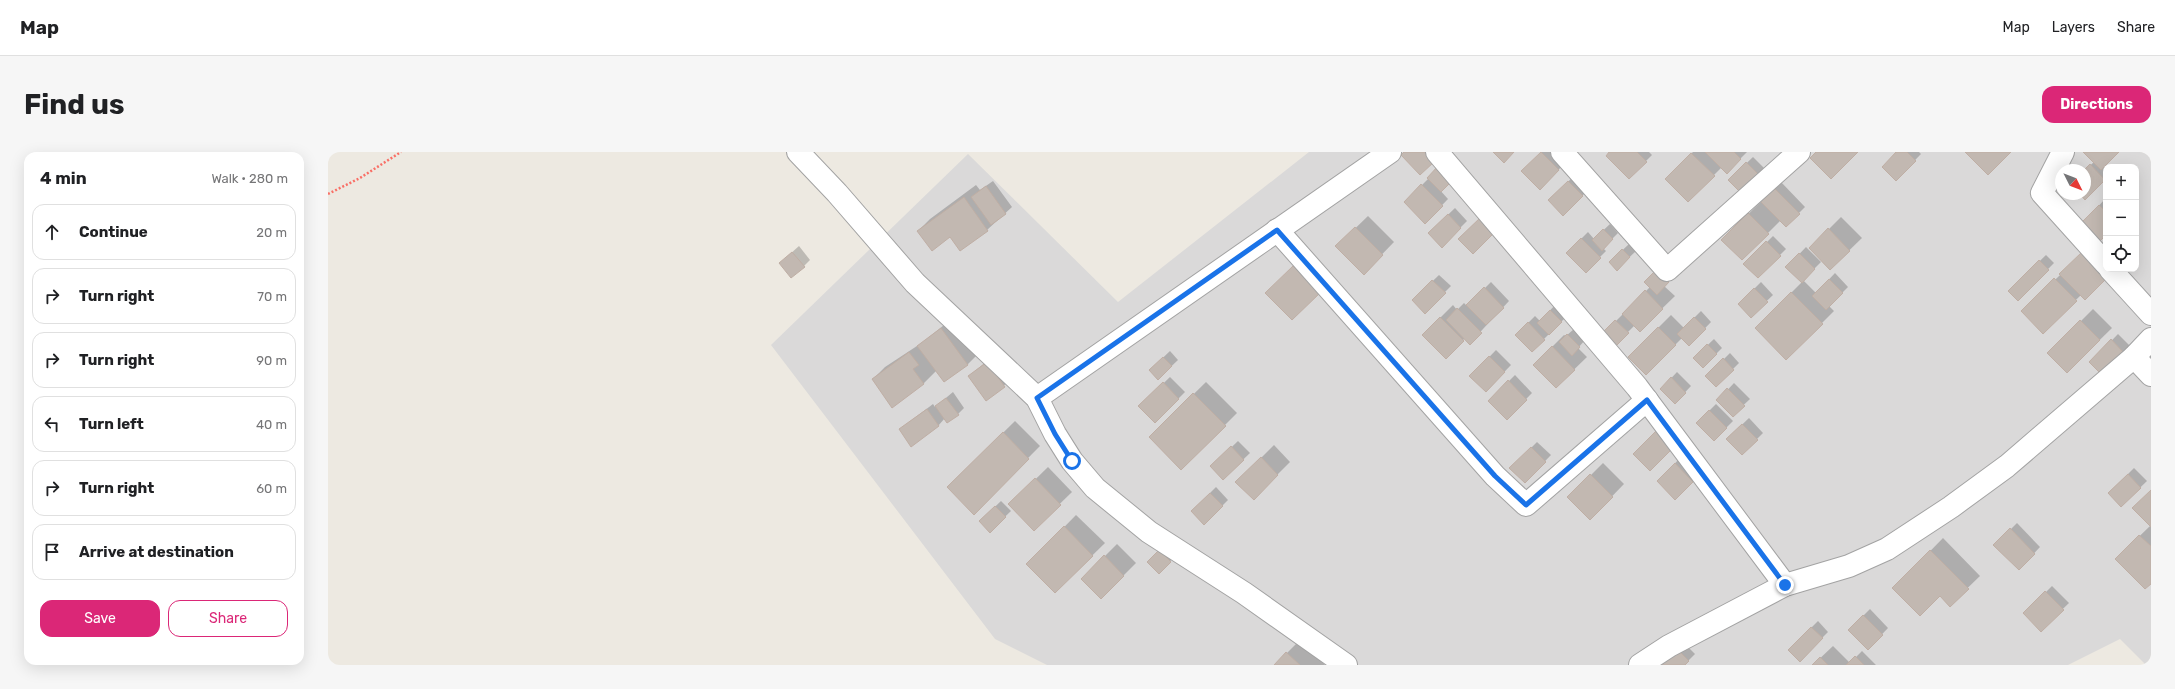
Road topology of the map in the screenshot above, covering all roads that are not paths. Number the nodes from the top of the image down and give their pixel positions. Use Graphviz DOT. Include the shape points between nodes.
graph roads {
  1 [pos="798,152"];
  2 [pos="1390,152"];
  3 [pos="1437,152"];
  4 [pos="1562,152"];
  5 [pos="1799,152"];
  6 [pos="2062,152"];
  7 [pos="1277,230"];
  8 [pos="2103,261"];
  9 [pos="2113,272"];
  10 [pos="2151,314"];
  11 [pos="2151,339"];
  12 [pos="2134,358"];
  13 [pos="2151,375"];
  14 [pos="1037,398"];
  15 [pos="1647,400"];
  16 [pos="1785,585"];
  17 [pos="1346,665"];
  18 [pos="1640,665"];
  1 -- 14 [label="street" via="915,282"];
  2 -- 7 [label="street"];
  3 -- 15 [label="street"];
  4 -- 5 [label="street" via="1667,270"];
  6 -- 8 [label="street" via="2042,193"];
  7 -- 14 [label="street"];
  7 -- 15 [label="street" via="1495,476 1526,505"];
  9 -- 10 [label="street"];
  11 -- 12 [label="street"];
  12 -- 13 [label="street"];
  12 -- 16 [label="street" via="2007,466 1887,549 1849,566"];
  14 -- 17 [label="street" via="1072,461 1095,488 1149,532 1244,593"];
  15 -- 16 [label="street"];
  16 -- 18 [label="street" via="1669,646"];
}
